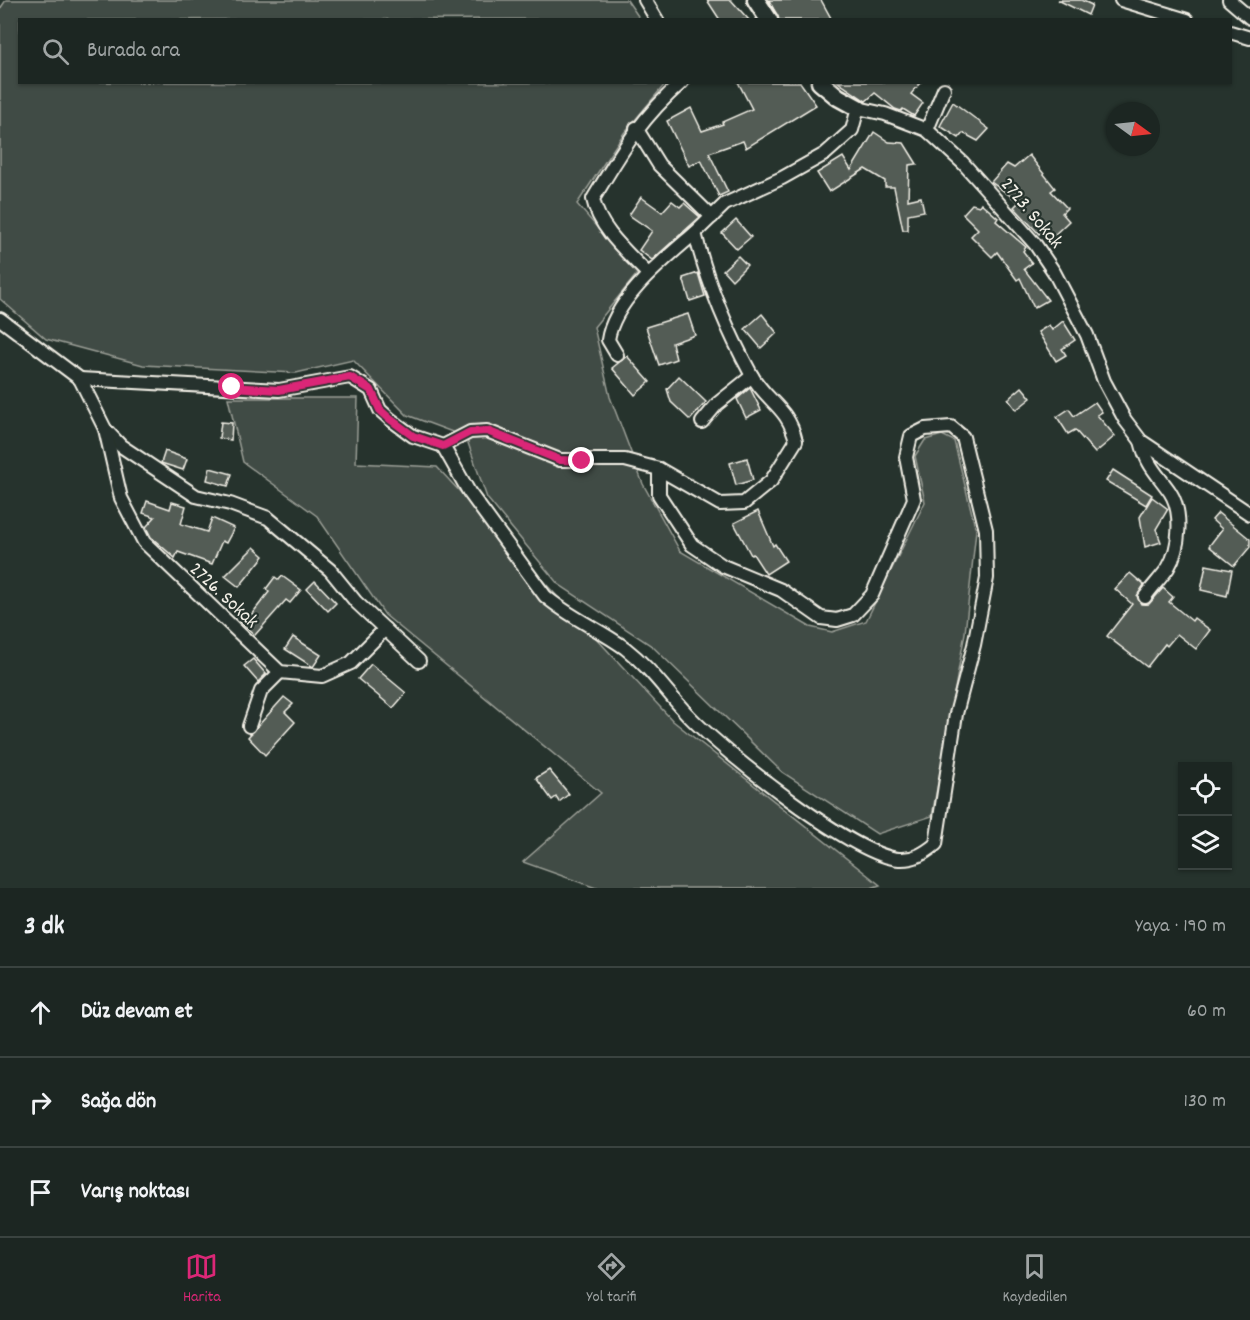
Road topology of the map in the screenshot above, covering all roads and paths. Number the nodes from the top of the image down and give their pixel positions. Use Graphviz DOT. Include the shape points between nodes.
graph roads {
  1 [pos="645,0"];
  2 [pos="756,0"];
  3 [pos="1121,0"];
  4 [pos="1229,0"];
  5 [pos="656,18"];
  6 [pos="768,18"];
  7 [pos="1180,18"];
  8 [pos="1250,18"];
  9 [pos="1232,33"];
  10 [pos="1250,38"];
  11 [pos="680,84"];
  12 [pos="822,84"];
  13 [pos="944,89"];
  14 [pos="858,108"];
  15 [pos="636,128"];
  16 [pos="927,130"];
  17 [pos="712,216"];
  18 [pos="695,233"];
  19 [pos="648,274"];
  20 [pos="0,319"];
  21 [pos="617,355"];
  22 [pos="752,376"];
  23 [pos="80,379"];
  24 [pos="702,422"];
  25 [pos="105,429"];
  26 [pos="1141,441"];
  27 [pos="443,446"];
  28 [pos="659,469"];
  29 [pos="1250,514"];
  30 [pos="1145,597"];
  31 [pos="385,629"];
  32 [pos="419,661"];
  33 [pos="280,672"];
  34 [pos="249,726"];
  1 -- 5 [label="street"];
  2 -- 6 [label="street"];
  3 -- 7 [label="street"];
  4 -- 8 [label="street"];
  9 -- 10 [label="street"];
  11 -- 15 [label="street"];
  12 -- 14 [label="street, 2723. Sokak"];
  13 -- 16 [label="street"];
  14 -- 16 [label="street, 2723. Sokak"];
  14 -- 17 [label="street" via="852,130 825,154 725,204"];
  15 -- 17 [label="street" via="659,165"];
  15 -- 19 [label="street" via="593,198 614,238"];
  16 -- 26 [label="street, 2723. Sokak" via="963,163 1035,244 1087,335 1104,381"];
  17 -- 18 [label="street"];
  18 -- 19 [label="street"];
  18 -- 22 [label="street" via="704,269"];
  19 -- 21 [label="street" via="610,324 608,340"];
  20 -- 23 [label="street, 2726. Sokak"];
  22 -- 24 [label="street" via="717,404"];
  22 -- 28 [label="street" via="791,422 796,441 771,481 744,503 720,504"];
  23 -- 25 [label="street, 2726. Sokak"];
  23 -- 27 [label="street" via="279,390 350,377 371,390 380,410 390,419 413,436"];
  25 -- 31 [label="street, 2726. Sokak" via="121,446 196,496 268,518 330,570"];
  25 -- 33 [label="street, 2726. Sokak" via="121,498 144,542"];
  26 -- 29 [label="street, 2723. Sokak"];
  26 -- 30 [label="street, 2723. Sokak" via="1145,460 1171,493 1178,520 1169,566"];
  27 -- 28 [label="street" via="470,432 487,431 560,460 625,460"];
  27 -- 28 [label="street" via="469,492 545,596 625,648 728,752 818,819 877,852 901,859 927,851 936,844 956,714 987,578 986,530 963,437 951,427 925,429 911,436 906,458 914,500 872,596 853,615 837,620 821,618 781,590 723,566 692,545 659,495"];
  31 -- 32 [label="street, 2726. Sokak"];
  31 -- 33 [label="street" via="351,663 322,676"];
  33 -- 34 [label="street" via="261,691"];
}
